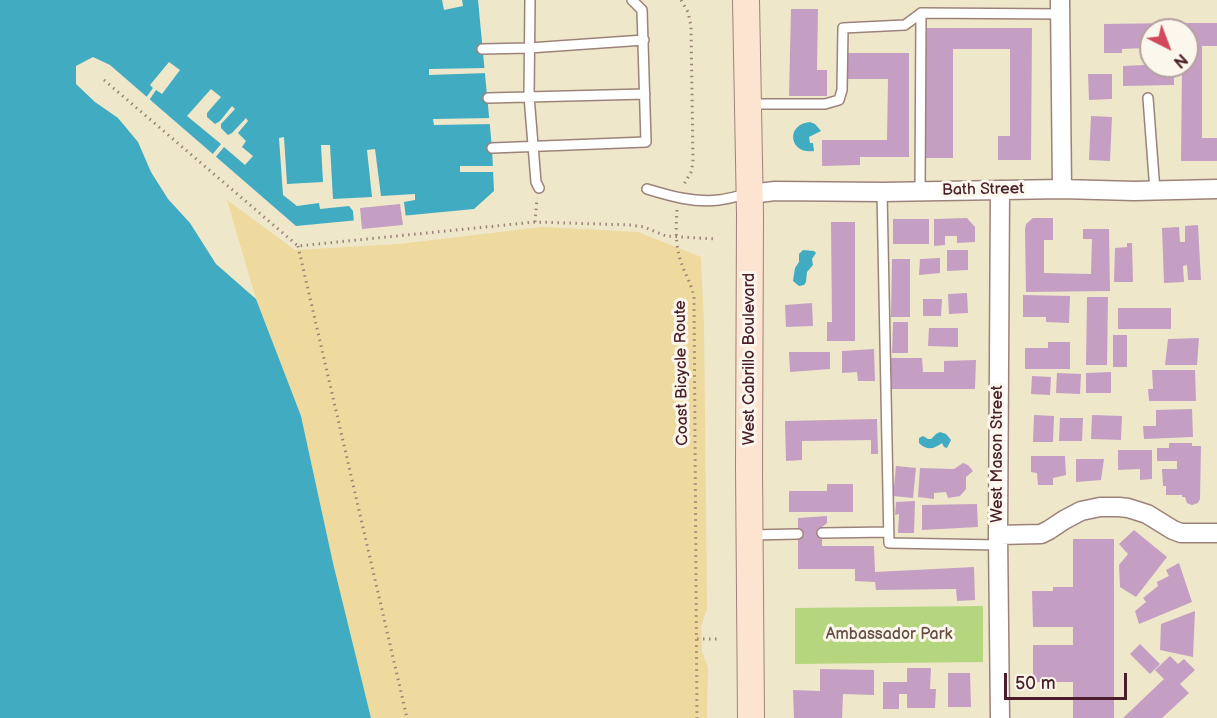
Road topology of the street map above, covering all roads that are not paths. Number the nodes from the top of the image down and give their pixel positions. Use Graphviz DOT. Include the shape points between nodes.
graph roads {
  1 [pos="530,0"];
  2 [pos="632,0"];
  3 [pos="746,0"];
  4 [pos="1061,7"];
  5 [pos="921,13"];
  6 [pos="644,40"];
  7 [pos="529,48"];
  8 [pos="482,49"];
  9 [pos="645,94"];
  10 [pos="529,96"];
  11 [pos="488,98"];
  12 [pos="1148,99"];
  13 [pos="747,104"];
  14 [pos="533,147"];
  15 [pos="492,148"];
  16 [pos="539,188"];
  17 [pos="647,189"];
  18 [pos="1062,189"];
  19 [pos="1217,189"];
  20 [pos="1000,190"];
  21 [pos="920,191"];
  22 [pos="1155,191"];
  23 [pos="882,192"];
  24 [pos="750,194"];
  25 [pos="889,532"];
  26 [pos="1217,533"];
  27 [pos="798,534"];
  28 [pos="822,534"];
  29 [pos="751,535"];
  30 [pos="998,540"];
  31 [pos="751,718"];
  32 [pos="1000,718"];
  1 -- 7 [label="lane"];
  2 -- 6 [label="lane" via="642,10"];
  3 -- 13 [label="main road, West Cabrillo Boulevard"];
  4 -- 5 [label="lane"];
  4 -- 18 [label="street"];
  5 -- 13 [label="lane" via="904,25 843,28 842,90 838,100 825,104"];
  5 -- 21 [label="lane"];
  6 -- 7 [label="lane"];
  6 -- 9 [label="lane"];
  7 -- 8 [label="lane"];
  7 -- 10 [label="lane"];
  9 -- 10 [label="lane"];
  9 -- 14 [label="lane" via="646,142"];
  10 -- 11 [label="lane"];
  10 -- 14 [label="lane"];
  12 -- 22 [label="lane"];
  13 -- 24 [label="main road, West Cabrillo Boulevard"];
  14 -- 15 [label="lane"];
  14 -- 16 [label="lane"];
  17 -- 24 [label="lane" via="678,199 719,201"];
  18 -- 20 [label="street, Bath Street"];
  18 -- 22 [label="street, Bath Street"];
  19 -- 22 [label="street, Bath Street"];
  20 -- 21 [label="street, Bath Street"];
  20 -- 30 [label="street, West Mason Street"];
  21 -- 23 [label="street, Bath Street"];
  23 -- 24 [label="street, Bath Street"];
  23 -- 25 [label="lane"];
  24 -- 29 [label="main road, West Cabrillo Boulevard"];
  25 -- 28 [label="lane"];
  25 -- 30 [label="lane" via="889,543"];
  26 -- 30 [label="street" via="1181,533 1147,514 1128,508 1100,507 1081,511 1041,534"];
  27 -- 29 [label="lane"];
  29 -- 31 [label="main road, West Cabrillo Boulevard"];
  30 -- 32 [label="street, West Mason Street"];
}
